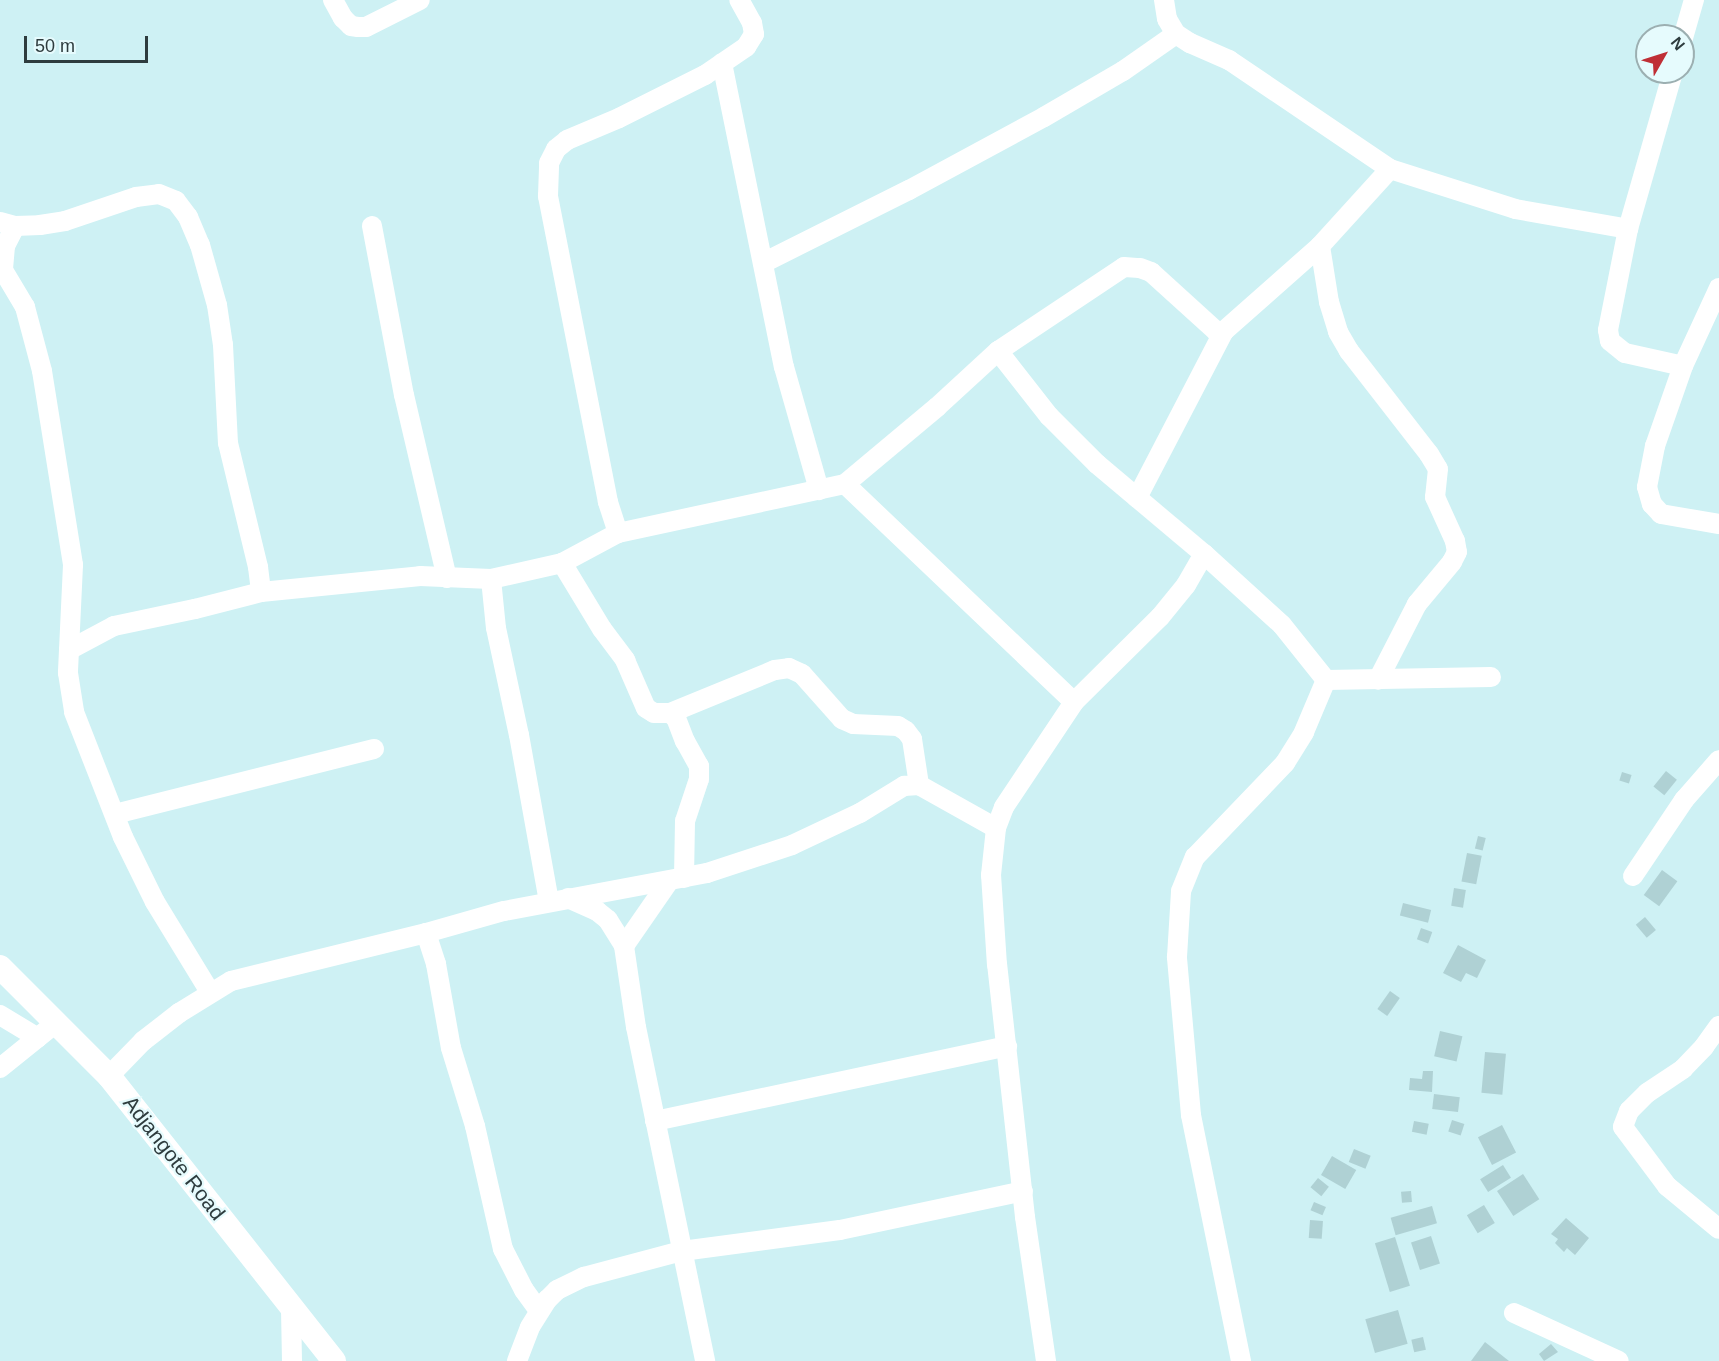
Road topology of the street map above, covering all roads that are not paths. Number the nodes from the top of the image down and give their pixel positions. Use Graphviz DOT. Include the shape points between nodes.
graph roads {
  1 [pos="333,0"];
  2 [pos="420,0"];
  3 [pos="739,0"];
  4 [pos="1164,0"];
  5 [pos="1694,0"];
  6 [pos="1687,24"];
  7 [pos="1176,34"];
  8 [pos="722,63"];
  9 [pos="1670,84"];
  10 [pos="1390,169"];
  11 [pos="8,224"];
  12 [pos="372,226"];
  13 [pos="1628,229"];
  14 [pos="1320,246"];
  15 [pos="763,263"];
  16 [pos="1,267"];
  17 [pos="1719,288"];
  18 [pos="1224,331"];
  19 [pos="998,351"];
  20 [pos="1683,366"];
  21 [pos="844,484"];
  22 [pos="819,490"];
  23 [pos="1137,498"];
  24 [pos="1719,524"];
  25 [pos="618,533"];
  26 [pos="1204,554"];
  27 [pos="562,562"];
  28 [pos="1229,576"];
  29 [pos="447,578"];
  30 [pos="491,579"];
  31 [pos="1186,585"];
  32 [pos="261,592"];
  33 [pos="69,650"];
  34 [pos="1491,677"];
  35 [pos="1326,680"];
  36 [pos="1378,680"];
  37 [pos="1074,702"];
  38 [pos="670,713"];
  39 [pos="374,749"];
  40 [pos="1719,760"];
  41 [pos="919,785"];
  42 [pos="115,814"];
  43 [pos="996,828"];
  44 [pos="1634,876"];
  45 [pos="677,880"];
  46 [pos="558,900"];
  47 [pos="426,933"];
  48 [pos="624,946"];
  49 [pos="0,967"];
  50 [pos="210,992"];
  51 [pos="0,1015"];
  52 [pos="57,1022"];
  53 [pos="1719,1026"];
  54 [pos="38,1038"];
  55 [pos="1007,1046"];
  56 [pos="0,1068"];
  57 [pos="109,1076"];
  58 [pos="655,1121"];
  59 [pos="1023,1191"];
  60 [pos="1719,1229"];
  61 [pos="682,1251"];
  62 [pos="291,1309"];
  63 [pos="539,1311"];
  64 [pos="1514,1313"];
  65 [pos="292,1361"];
  66 [pos="334,1361"];
  67 [pos="517,1361"];
  68 [pos="705,1361"];
  69 [pos="1046,1361"];
  70 [pos="1240,1361"];
  71 [pos="1619,1361"];
  1 -- 2 [label="street" via="343,18 358,27 366,27"];
  3 -- 8 [label="street" via="752,22 754,34 746,47"];
  4 -- 7 [label="street" via="1167,19"];
  5 -- 6 [label="street"];
  7 -- 10 [label="street" via="1229,60"];
  7 -- 15 [label="street" via="1123,71 1044,117"];
  8 -- 15 [label="street"];
  8 -- 25 [label="street" via="619,118 567,140 556,149 549,163 548,196 608,502"];
  9 -- 13 [label="street"];
  10 -- 13 [label="street" via="1515,209"];
  10 -- 14 [label="street"];
  11 -- 16 [label="street"];
  11 -- 32 [label="street" via="65,221 136,197 159,194 176,201 188,217 217,305 228,443"];
  12 -- 29 [label="street" via="404,395"];
  13 -- 20 [label="street" via="1608,330 1610,341 1625,353"];
  14 -- 18 [label="street"];
  14 -- 36 [label="street" via="1338,332 1429,454 1437,469 1435,497 1455,541 1452,562 1417,604"];
  15 -- 22 [label="street" via="784,367"];
  16 -- 33 [label="street" via="26,307 42,371 73,565"];
  17 -- 20 [label="street"];
  18 -- 19 [label="street" via="1216,332 1151,272 1124,267"];
  18 -- 23 [label="street"];
  19 -- 21 [label="street"];
  19 -- 23 [label="street" via="1049,416"];
  20 -- 24 [label="street" via="1655,446 1647,487 1652,504 1661,514"];
  21 -- 22 [label="street"];
  21 -- 37 [label="street"];
  22 -- 25 [label="street"];
  23 -- 26 [label="street"];
  25 -- 27 [label="street"];
  26 -- 28 [label="street"];
  26 -- 31 [label="street"];
  27 -- 30 [label="street"];
  27 -- 38 [label="street" via="625,660 646,708 654,713"];
  28 -- 31 [label="street"];
  28 -- 35 [label="street" via="1282,625"];
  29 -- 30 [label="street"];
  29 -- 32 [label="street" via="412,577"];
  30 -- 46 [label="street" via="496,628"];
  31 -- 37 [label="street" via="1160,617"];
  32 -- 33 [label="street" via="114,626"];
  33 -- 42 [label="street" via="74,712"];
  34 -- 36 [label="street"];
  35 -- 36 [label="street"];
  35 -- 70 [label="street" via="1304,732 1285,763 1195,856 1181,891 1177,957 1191,1115"];
  37 -- 43 [label="street" via="1004,807"];
  38 -- 41 [label="street" via="775,670 789,668 802,674 842,718 853,724 897,726 906,731 912,739"];
  38 -- 45 [label="street" via="699,766 699,779 685,821"];
  39 -- 42 [label="street"];
  40 -- 44 [label="street" via="1684,800"];
  41 -- 43 [label="street"];
  41 -- 45 [label="street" via="904,786 860,813 792,845"];
  42 -- 50 [label="street" via="155,902"];
  43 -- 55 [label="street" via="991,875"];
  45 -- 46 [label="street"];
  45 -- 48 [label="street"];
  46 -- 47 [label="street"];
  46 -- 48 [label="street" via="597,911 608,920"];
  47 -- 50 [label="street" via="231,981"];
  47 -- 63 [label="street" via="503,1249"];
  48 -- 58 [label="street"];
  49 -- 52 [label="street, Adjangote Road"];
  50 -- 57 [label="street" via="143,1041"];
  51 -- 54 [label="street"];
  52 -- 54 [label="street"];
  52 -- 57 [label="street, Adjangote Road"];
  53 -- 60 [label="street" via="1683,1069 1647,1093 1629,1111 1623,1127 1667,1186"];
  54 -- 56 [label="street"];
  55 -- 58 [label="street"];
  55 -- 59 [label="street"];
  57 -- 62 [label="street, Adjangote Road"];
  58 -- 61 [label="street"];
  59 -- 61 [label="street" via="840,1230"];
  59 -- 69 [label="street"];
  61 -- 63 [label="street" via="584,1277 557,1290"];
  61 -- 68 [label="street"];
  62 -- 65 [label="street"];
  62 -- 66 [label="street, Adjangote Road"];
  63 -- 67 [label="street"];
  64 -- 71 [label="street"];
}
